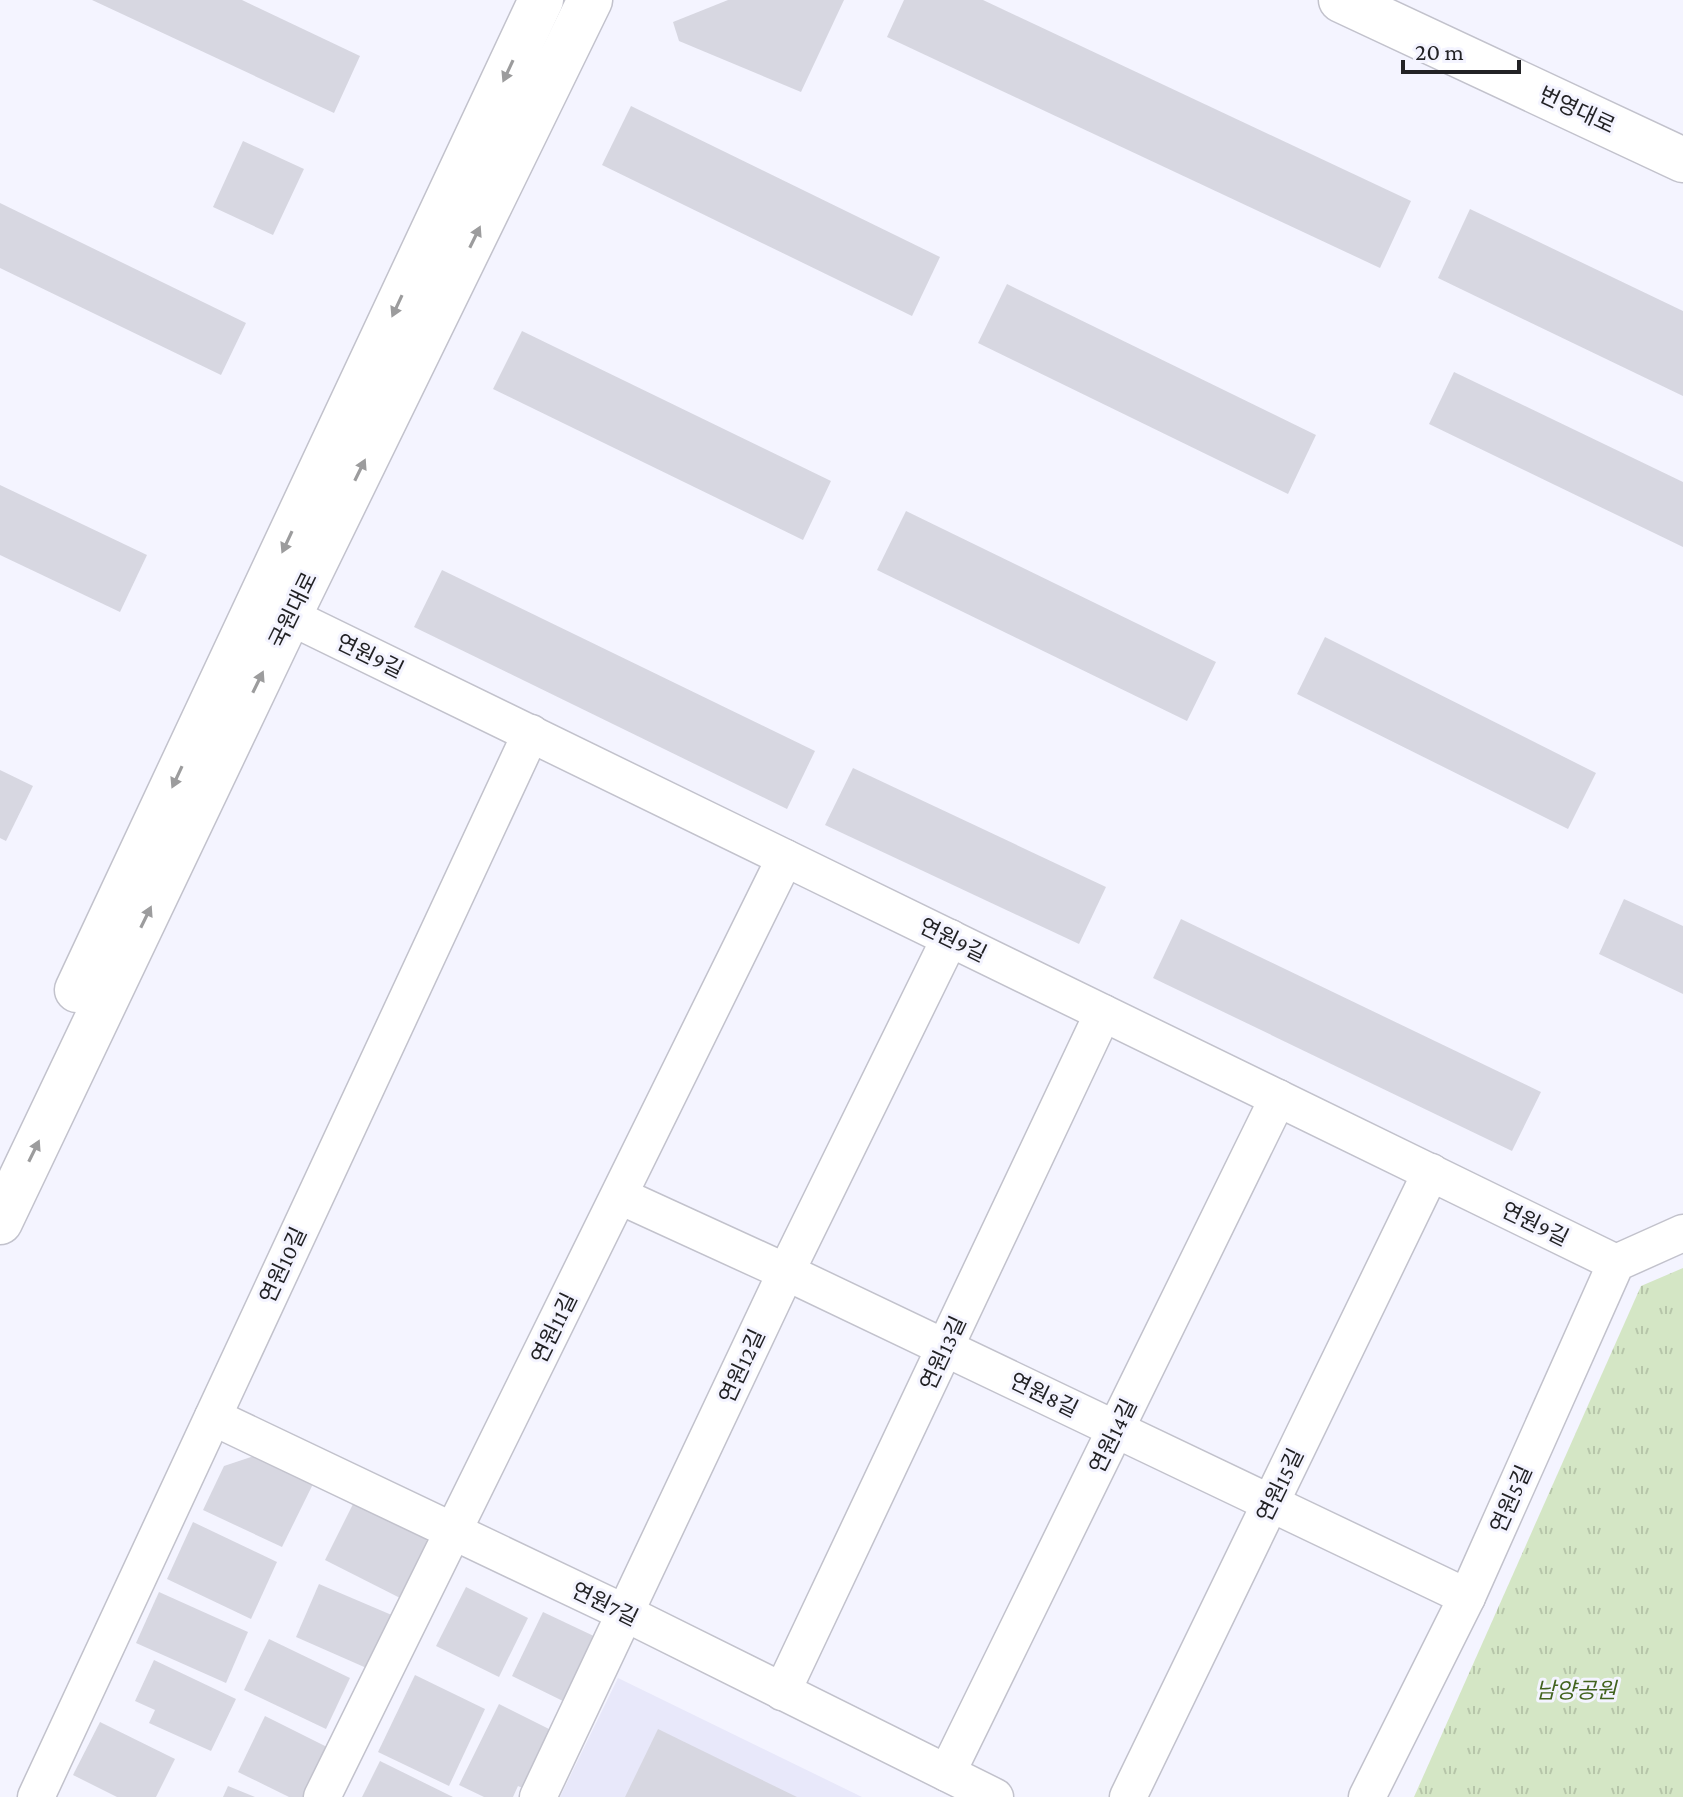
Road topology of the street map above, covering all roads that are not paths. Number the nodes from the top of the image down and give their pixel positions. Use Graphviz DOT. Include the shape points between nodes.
graph roads {
  1 [pos="541,0"];
  2 [pos="590,0"];
  3 [pos="1341,0"];
  4 [pos="1683,160"];
  5 [pos="289,616"];
  6 [pos="531,733"];
  7 [pos="785,858"];
  8 [pos="950,938"];
  9 [pos="1103,1013"];
  10 [pos="1278,1098"];
  11 [pos="0,1155"];
  12 [pos="1431,1172"];
  13 [pos="620,1196"];
  14 [pos="0,1222"];
  15 [pos="1683,1233"];
  16 [pos="1616,1263"];
  17 [pos="786,1272"];
  18 [pos="946,1348"];
  19 [pos="213,1417"];
  20 [pos="1116,1430"];
  21 [pos="1271,1504"];
  22 [pos="454,1532"];
  23 [pos="1467,1597"];
  24 [pos="625,1613"];
  25 [pos="782,1692"];
  26 [pos="947,1773"];
  27 [pos="36,1797"];
  28 [pos="322,1797"];
  29 [pos="538,1797"];
  30 [pos="995,1797"];
  31 [pos="1128,1797"];
  32 [pos="1367,1797"];
  1 -- 11 [label="street, 국원대로, one-way"];
  5 -- 2 [label="street, 국원대로, one-way"];
  3 -- 4 [label="street, 번영대로"];
  5 -- 6 [label="street, 연원9길"];
  14 -- 5 [label="street, 국원대로, one-way"];
  6 -- 7 [label="street, 연원9길"];
  6 -- 19 [label="street, 연원10길"];
  7 -- 8 [label="street, 연원9길"];
  7 -- 13 [label="street, 연원11길"];
  8 -- 9 [label="street, 연원9길"];
  8 -- 17 [label="street, 연원12길"];
  9 -- 10 [label="street, 연원9길"];
  9 -- 18 [label="street, 연원13길"];
  10 -- 12 [label="street, 연원9길"];
  10 -- 20 [label="street, 연원14길"];
  12 -- 16 [label="street, 연원9길"];
  12 -- 21 [label="street, 연원15길"];
  13 -- 17 [label="street, 연원8길"];
  13 -- 22 [label="street, 연원11길"];
  15 -- 16 [label="street"];
  16 -- 23 [label="street, 연원5길"];
  17 -- 18 [label="street, 연원8길"];
  17 -- 24 [label="street, 연원12길"];
  18 -- 20 [label="street, 연원8길"];
  18 -- 25 [label="street, 연원13길"];
  19 -- 22 [label="street, 연원7길"];
  19 -- 27 [label="street, 연원10길"];
  20 -- 21 [label="street, 연원8길"];
  20 -- 26 [label="street, 연원14길"];
  21 -- 23 [label="street, 연원8길"];
  21 -- 31 [label="street, 연원15길"];
  22 -- 24 [label="street, 연원7길"];
  22 -- 28 [label="street, 연원11길"];
  23 -- 32 [label="street, 연원5길"];
  24 -- 25 [label="street, 연원7길"];
  24 -- 29 [label="street, 연원12길"];
  25 -- 26 [label="street, 연원7길"];
  26 -- 30 [label="street, 연원7길"];
}
